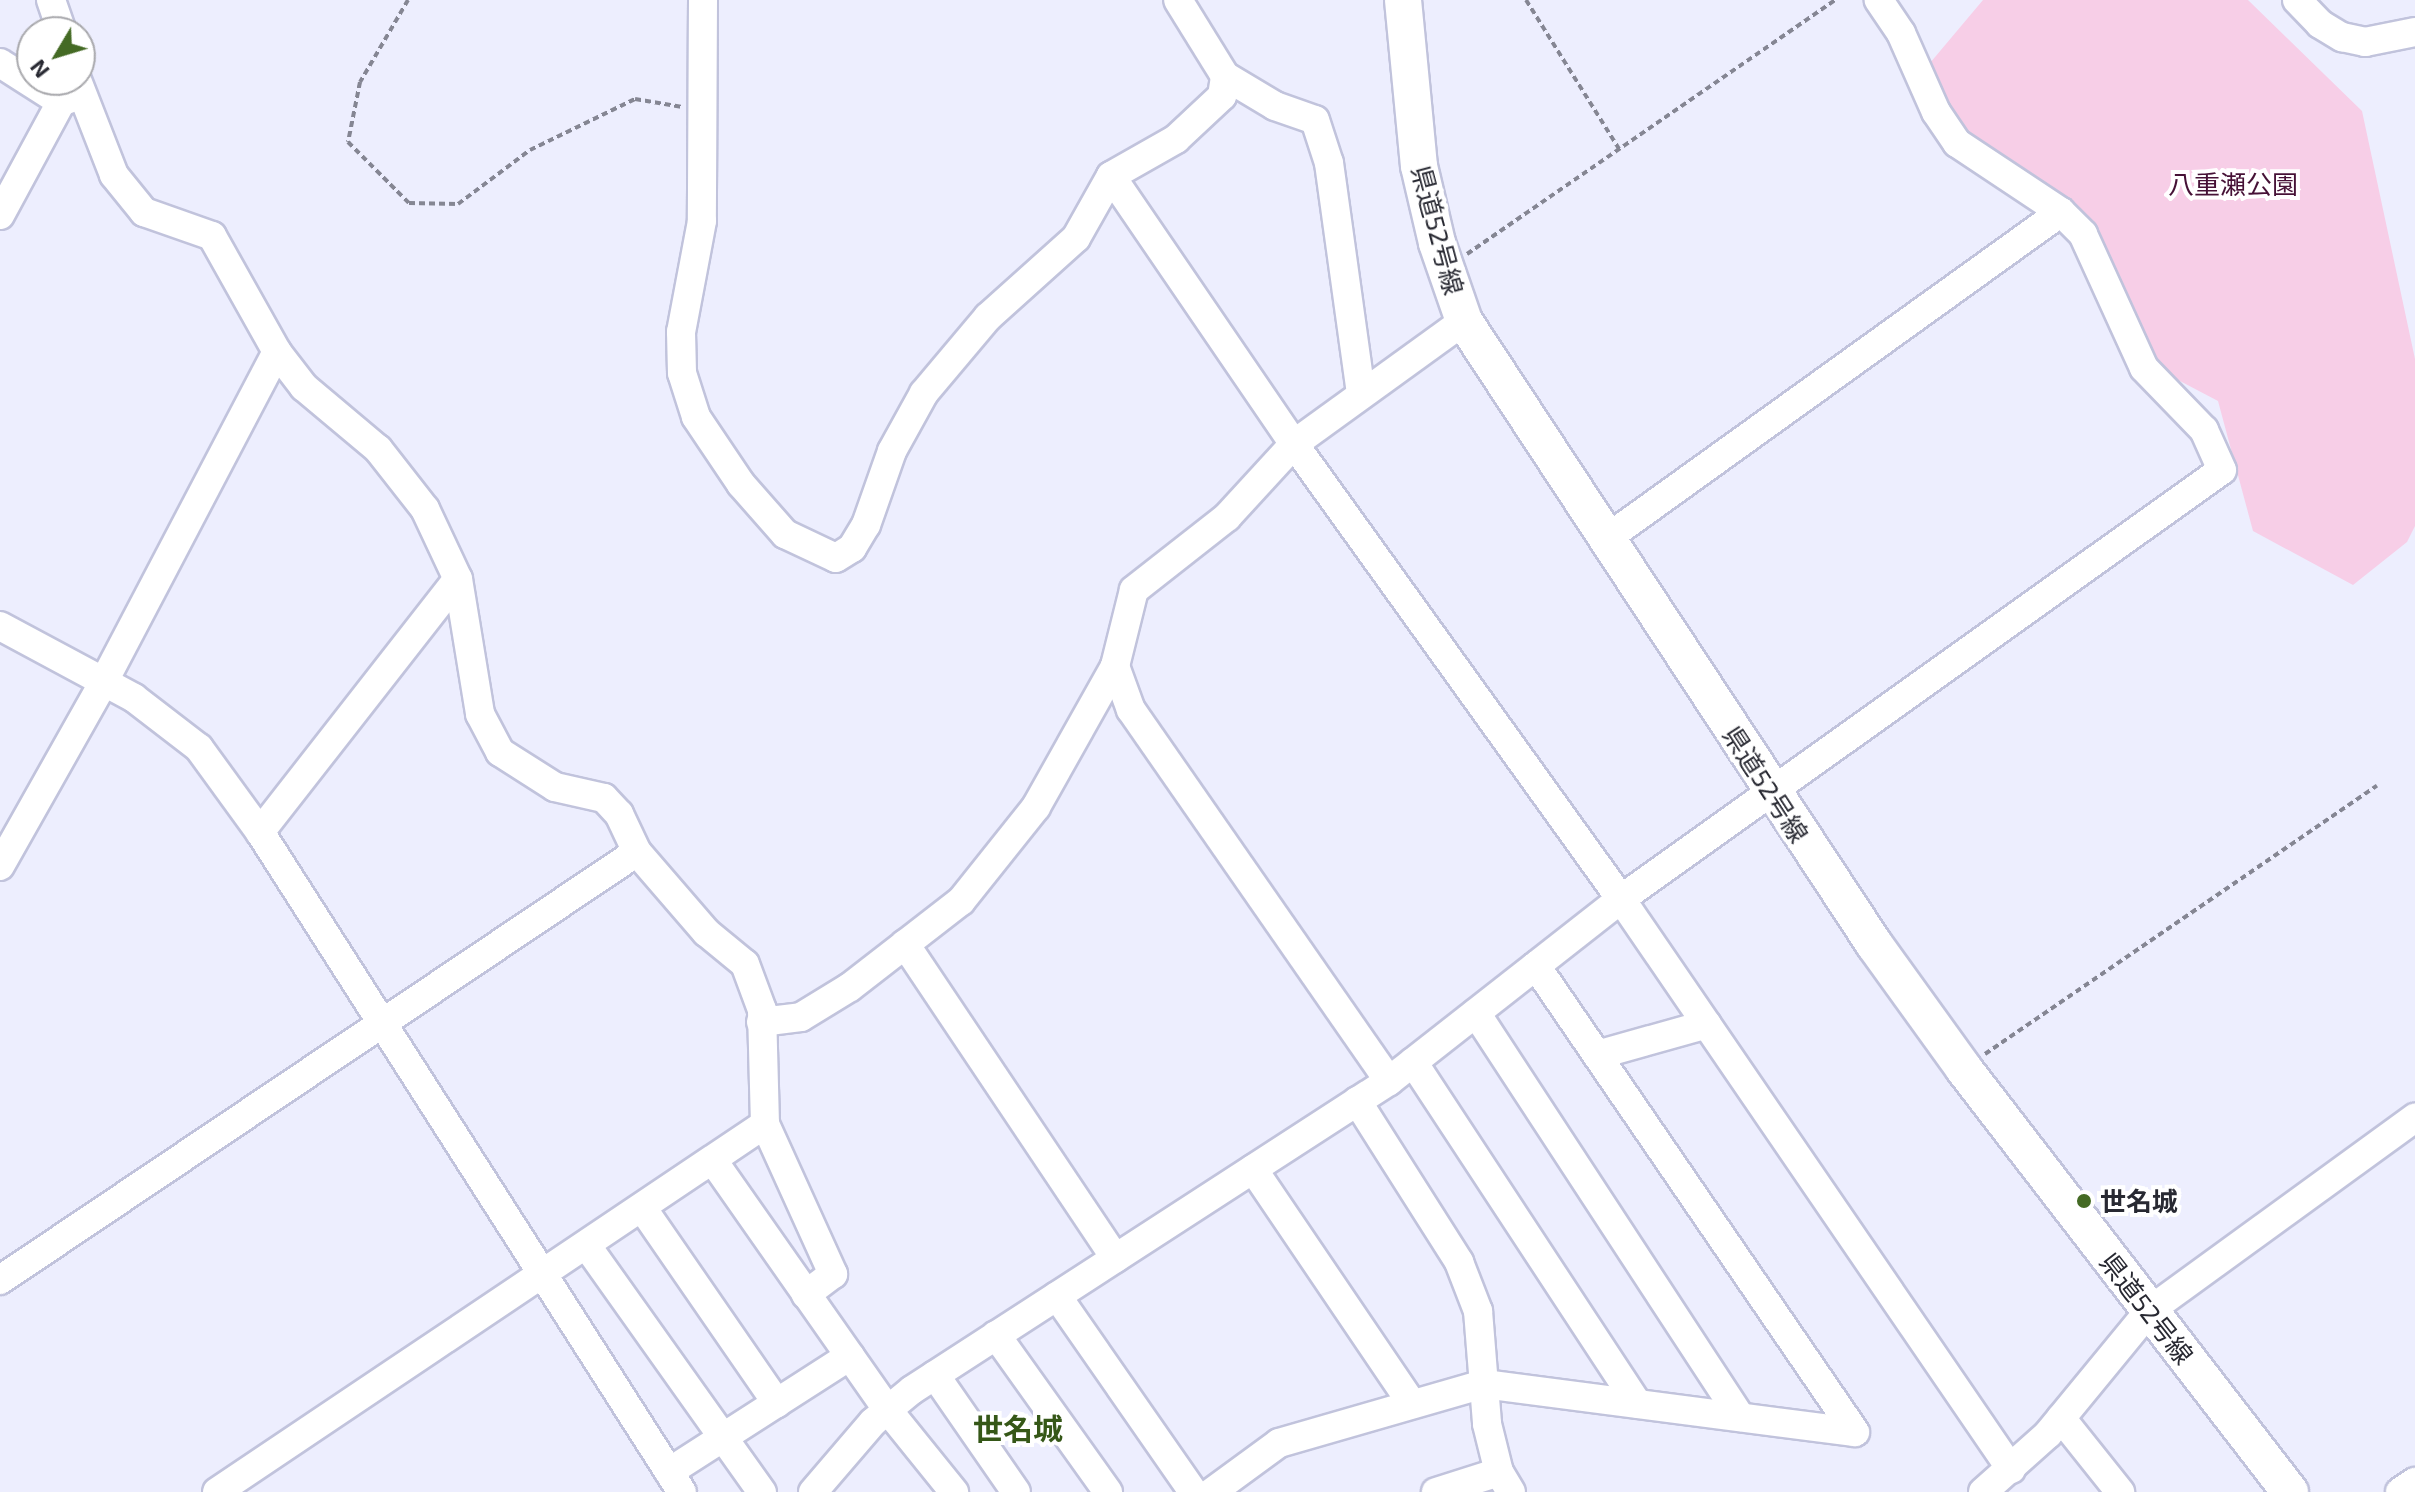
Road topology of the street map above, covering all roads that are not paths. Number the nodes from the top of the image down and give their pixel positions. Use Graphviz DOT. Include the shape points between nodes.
graph roads {
  1 [pos="703,0"];
  2 [pos="1178,0"];
  3 [pos="1403,0"];
  4 [pos="1879,0"];
  5 [pos="2297,0"];
  6 [pos="2415,32"];
  7 [pos="1225,76"];
  8 [pos="71,96"];
  9 [pos="75,96"];
  10 [pos="1111,176"];
  11 [pos="2061,212"];
  12 [pos="0,215"];
  13 [pos="1464,321"];
  14 [pos="277,352"];
  15 [pos="1361,395"];
  16 [pos="1294,444"];
  17 [pos="1606,539"];
  18 [pos="458,579"];
  19 [pos="0,626"];
  20 [pos="1115,666"];
  21 [pos="103,683"];
  22 [pos="1771,795"];
  23 [pos="260,832"];
  24 [pos="637,852"];
  25 [pos="0,866"];
  26 [pos="1621,899"];
  27 [pos="905,944"];
  28 [pos="1536,966"];
  29 [pos="1476,1013"];
  30 [pos="761,1022"];
  31 [pos="1707,1024"];
  32 [pos="382,1025"];
  33 [pos="1597,1055"];
  34 [pos="1413,1062"];
  35 [pos="1389,1081"];
  36 [pos="1357,1101"];
  37 [pos="2415,1118"];
  38 [pos="765,1124"];
  39 [pos="714,1162"];
  40 [pos="1253,1169"];
  41 [pos="643,1209"];
  42 [pos="587,1246"];
  43 [pos="1115,1258"];
  44 [pos="542,1275"];
  45 [pos="0,1280"];
  46 [pos="806,1294"];
  47 [pos="1057,1296"];
  48 [pos="2149,1311"];
  49 [pos="996,1335"];
  50 [pos="850,1356"];
  51 [pos="935,1375"];
  52 [pos="1484,1384"];
  53 [pos="777,1403"];
  54 [pos="1412,1404"];
  55 [pos="1638,1404"];
  56 [pos="887,1409"];
  57 [pos="1740,1417"];
  58 [pos="2061,1418"];
  59 [pos="723,1437"];
  60 [pos="2011,1469"];
  61 [pos="675,1482"];
  62 [pos="1505,1482"];
  63 [pos="2415,1482"];
  64 [pos="217,1492"];
  65 [pos="762,1492"];
  66 [pos="813,1492"];
  67 [pos="954,1492"];
  68 [pos="1016,1492"];
  69 [pos="1108,1492"];
  70 [pos="1193,1492"];
  71 [pos="1212,1492"];
  72 [pos="1436,1492"];
  73 [pos="1983,1492"];
  74 [pos="2120,1492"];
  75 [pos="2290,1492"];
  76 [pos="2400,1492"];
  1 -- 10 [label="street" via="702,221 681,332 682,373 696,417 741,484 785,534 836,558 852,548 866,525 892,451 924,393 988,317 1076,238"];
  2 -- 7 [label="street"];
  3 -- 13 [label="main road, 県道52号線" via="1419,166"];
  4 -- 11 [label="street" via="1957,143"];
  5 -- 6 [label="street" via="2342,37 2365,42"];
  7 -- 10 [label="street" via="1222,96 1176,139"];
  7 -- 15 [label="street" via="1275,106 1315,120 1329,163"];
  8 -- 12 [label="street"];
  9 -- 14 [label="street" via="114,175 144,212 212,236"];
  10 -- 16 [label="street"];
  11 -- 17 [label="street"];
  11 -- 22 [label="street" via="2083,234 2144,368 2204,430 2222,470"];
  13 -- 15 [label="street"];
  13 -- 17 [label="main road, 県道52号線"];
  14 -- 18 [label="street" via="304,387 378,449 425,509"];
  14 -- 21 [label="street"];
  15 -- 16 [label="street"];
  16 -- 20 [label="street" via="1227,517 1134,590"];
  16 -- 26 [label="street"];
  17 -- 22 [label="main road, 県道52号線"];
  18 -- 23 [label="street"];
  18 -- 24 [label="street" via="480,714 500,752 555,787 604,798 619,814"];
  19 -- 21 [label="street"];
  20 -- 27 [label="street" via="1009,847 961,901"];
  20 -- 35 [label="street" via="1131,710"];
  21 -- 23 [label="street" via="134,698 199,748"];
  21 -- 25 [label="street"];
  22 -- 26 [label="street"];
  22 -- 48 [label="main road, 県道52号線" via="1964,1069"];
  23 -- 32 [label="street"];
  24 -- 30 [label="street" via="706,932 745,964 757,985"];
  24 -- 32 [label="street"];
  26 -- 28 [label="street"];
  26 -- 31 [label="street"];
  27 -- 30 [label="street" via="801,1017"];
  27 -- 43 [label="street"];
  28 -- 29 [label="street"];
  28 -- 33 [label="street"];
  29 -- 34 [label="street"];
  29 -- 57 [label="street"];
  30 -- 38 [label="street"];
  31 -- 33 [label="street"];
  31 -- 60 [label="street"];
  32 -- 44 [label="street"];
  32 -- 45 [label="street"];
  33 -- 57 [label="street" via="1855,1432"];
  34 -- 35 [label="street"];
  34 -- 55 [label="street"];
  35 -- 36 [label="street"];
  36 -- 40 [label="street"];
  36 -- 52 [label="street" via="1459,1262 1478,1311"];
  37 -- 48 [label="street"];
  38 -- 39 [label="street"];
  38 -- 46 [label="street" via="833,1274"];
  39 -- 41 [label="street"];
  39 -- 46 [label="street"];
  40 -- 43 [label="street"];
  40 -- 54 [label="street"];
  41 -- 42 [label="street"];
  41 -- 53 [label="street"];
  42 -- 44 [label="street"];
  42 -- 59 [label="street"];
  43 -- 47 [label="street"];
  44 -- 61 [label="street"];
  44 -- 64 [label="street"];
  46 -- 50 [label="street"];
  47 -- 49 [label="street"];
  47 -- 70 [label="street"];
  48 -- 58 [label="street"];
  48 -- 75 [label="main road, 県道52号線"];
  49 -- 51 [label="street"];
  49 -- 69 [label="street"];
  50 -- 53 [label="street"];
  50 -- 56 [label="street"];
  51 -- 56 [label="street"];
  51 -- 68 [label="street"];
  52 -- 54 [label="street"];
  52 -- 55 [label="street"];
  52 -- 62 [label="street"];
  53 -- 59 [label="street"];
  54 -- 71 [label="street" via="1279,1443"];
  55 -- 57 [label="street"];
  56 -- 66 [label="street"];
  56 -- 67 [label="street"];
  58 -- 60 [label="street"];
  58 -- 74 [label="street"];
  59 -- 61 [label="street"];
  59 -- 65 [label="street"];
  60 -- 73 [label="street"];
  62 -- 72 [label="street"];
  63 -- 76 [label="street"];
}
